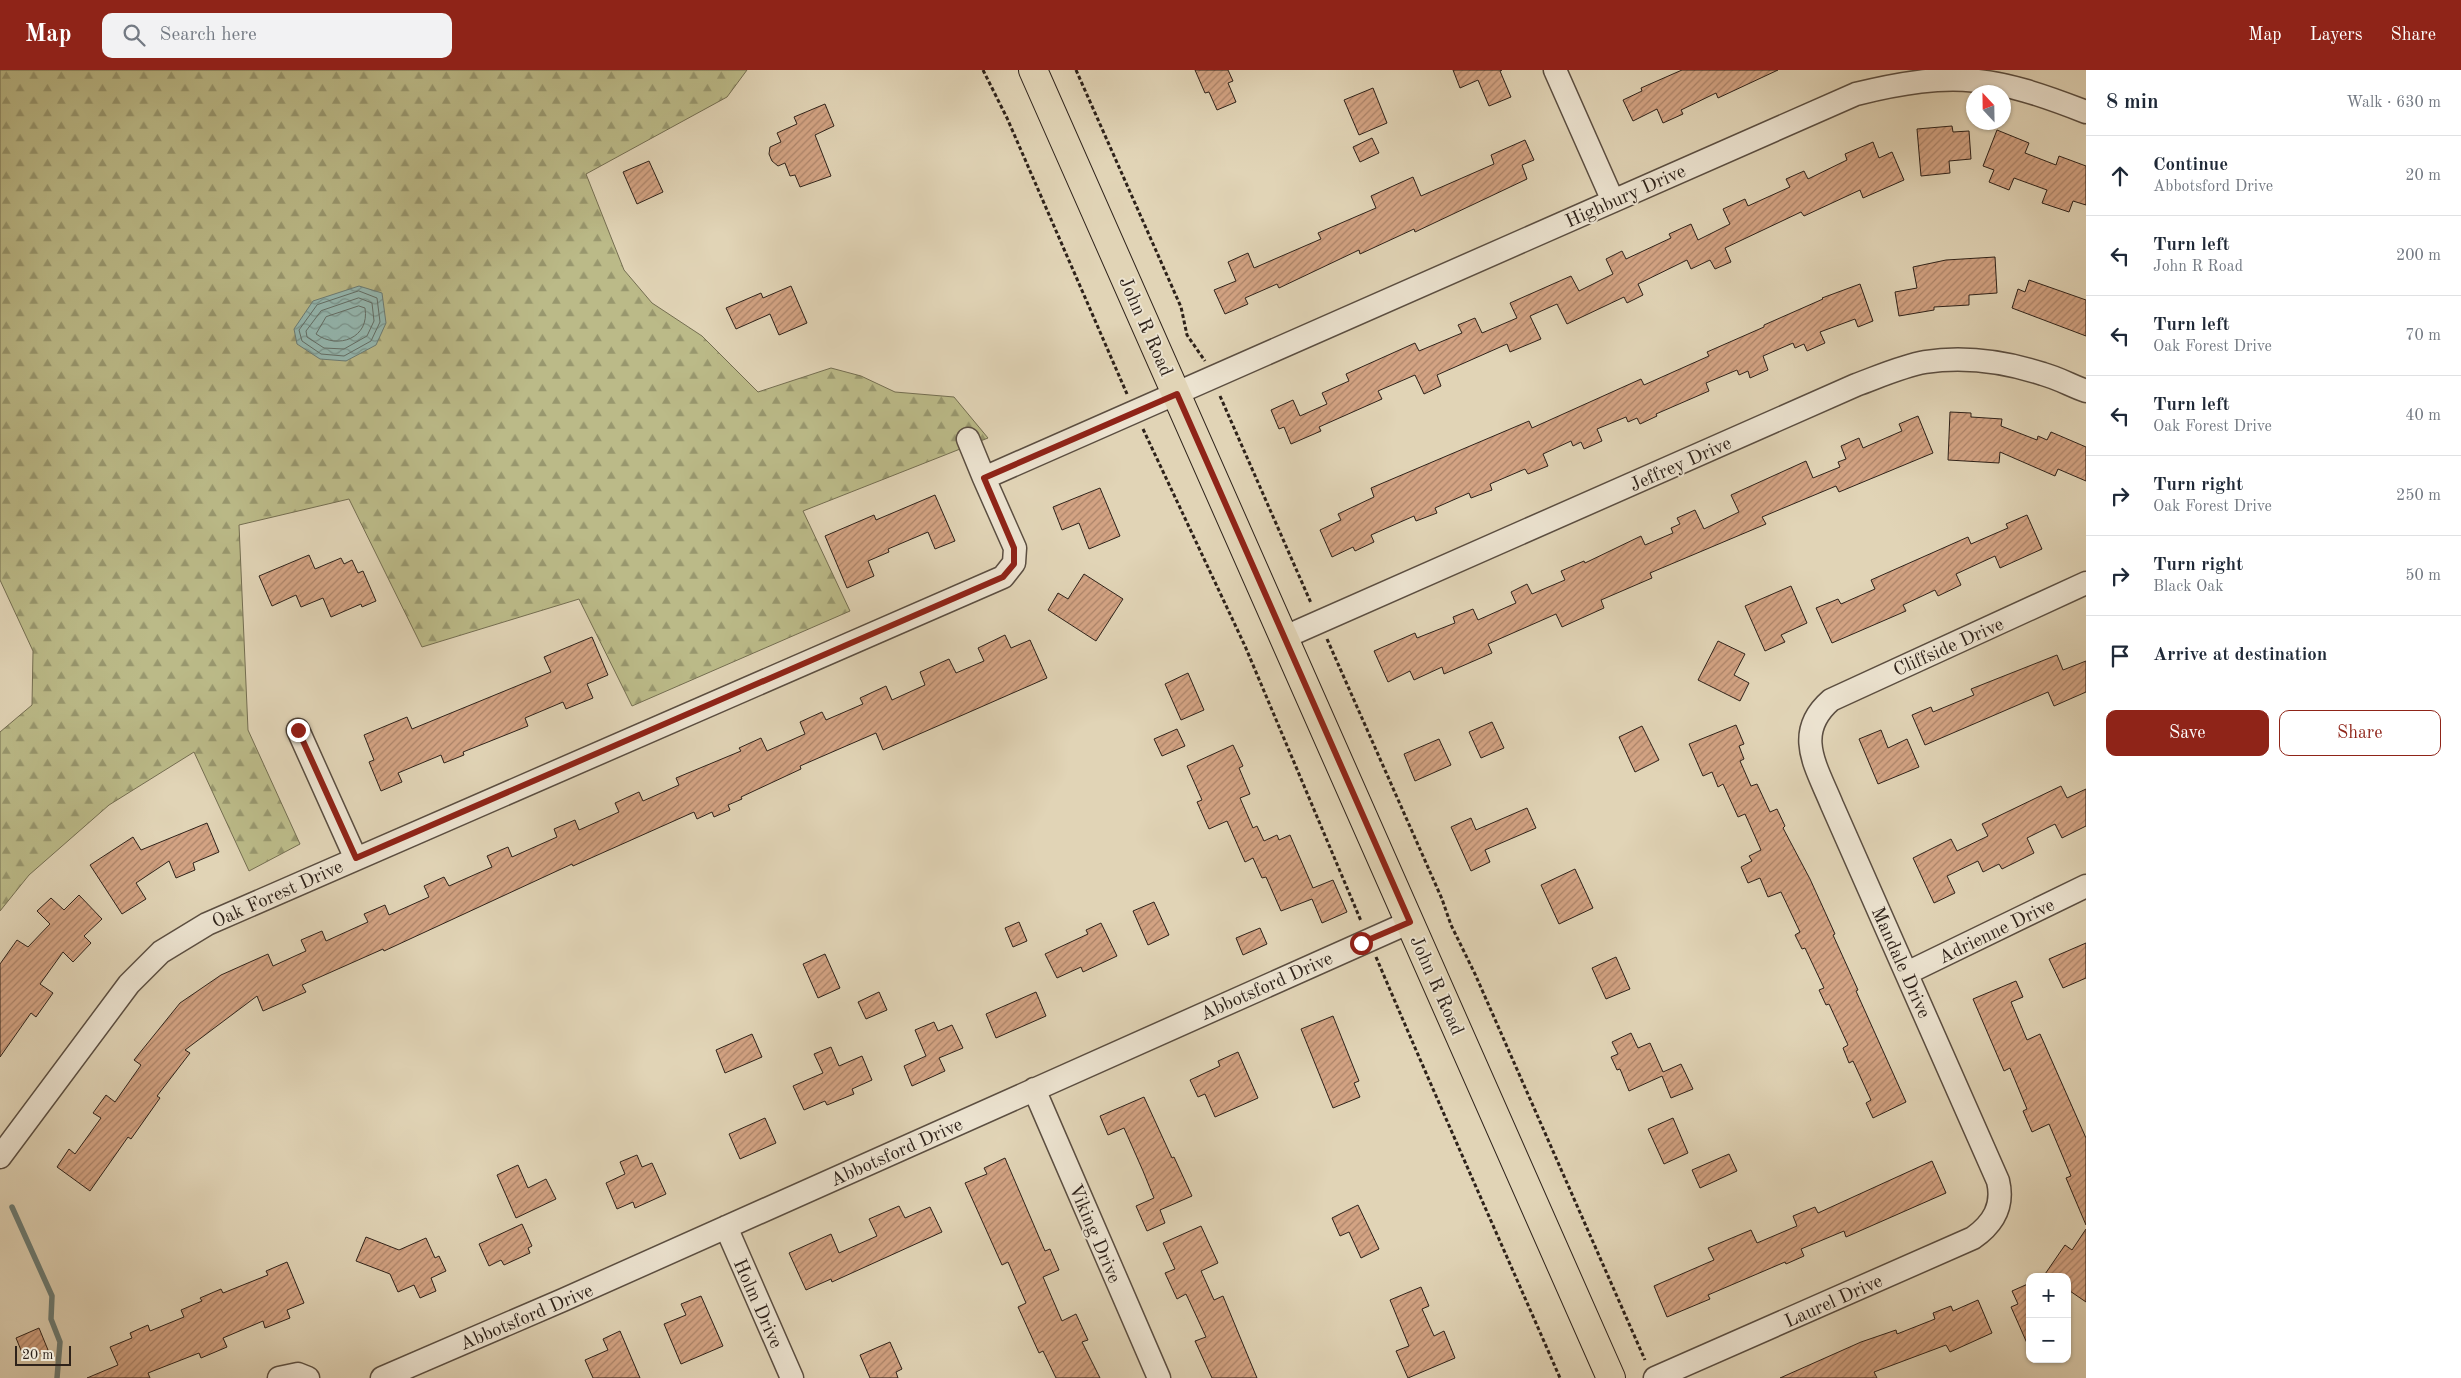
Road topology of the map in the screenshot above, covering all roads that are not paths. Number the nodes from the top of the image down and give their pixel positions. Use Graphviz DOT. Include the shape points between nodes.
graph roads {
  1 [pos="1033,70"];
  2 [pos="1555,70"];
  3 [pos="2086,112"];
  4 [pos="1613,201"];
  5 [pos="2086,391"];
  6 [pos="1177,394"];
  7 [pos="968,439"];
  8 [pos="984,478"];
  9 [pos="2086,583"];
  10 [pos="1285,637"];
  11 [pos="1816,716"];
  12 [pos="298,730"];
  13 [pos="356,858"];
  14 [pos="2086,886"];
  15 [pos="1410,922"];
  16 [pos="1906,973"];
  17 [pos="1034,1089"];
  18 [pos="0,1157"];
  19 [pos="1998,1207"];
  20 [pos="726,1227"];
  21 [pos="1651,1370"];
  22 [pos="279,1378"];
  23 [pos="308,1378"];
  24 [pos="382,1378"];
  25 [pos="792,1378"];
  26 [pos="1158,1378"];
  27 [pos="1611,1378"];
  1 -- 6 [label="main road, John R Road"];
  2 -- 4 [label="street"];
  3 -- 4 [label="street, Highbury Drive" via="2025,88 1982,78 1908,79 1856,94"];
  4 -- 6 [label="street, Highbury Drive"];
  5 -- 10 [label="street, Jeffrey Drive" via="2044,374 2000,363 1954,359 1924,362 1901,369 1856,385"];
  6 -- 8 [label="street"];
  6 -- 10 [label="main road, John R Road"];
  7 -- 8 [label="street, Oak Forest Drive"];
  8 -- 13 [label="street, Oak Forest Drive" via="1014,548 1014,564 1003,577"];
  9 -- 11 [label="street, Cliffside Drive" via="1847,691 1831,700"];
  10 -- 15 [label="main road, John R Road"];
  11 -- 16 [label="street, Mandale Drive" via="1810,733 1814,762"];
  12 -- 13 [label="street"];
  13 -- 18 [label="street, Oak Forest Drive" via="207,924 161,952 129,984"];
  14 -- 16 [label="street, Adrienne Drive"];
  15 -- 17 [label="street, Abbotsford Drive"];
  15 -- 27 [label="main road, John R Road"];
  16 -- 19 [label="street, Mandale Drive" via="1990,1162 2000,1191"];
  17 -- 20 [label="street, Abbotsford Drive"];
  17 -- 26 [label="street, Viking Drive"];
  19 -- 21 [label="street, Laurel Drive" via="1991,1222 1973,1238"];
  20 -- 24 [label="street, Abbotsford Drive"];
  20 -- 25 [label="street, Holm Drive"];
  22 -- 23 [label="street" via="298,1374"];
}
